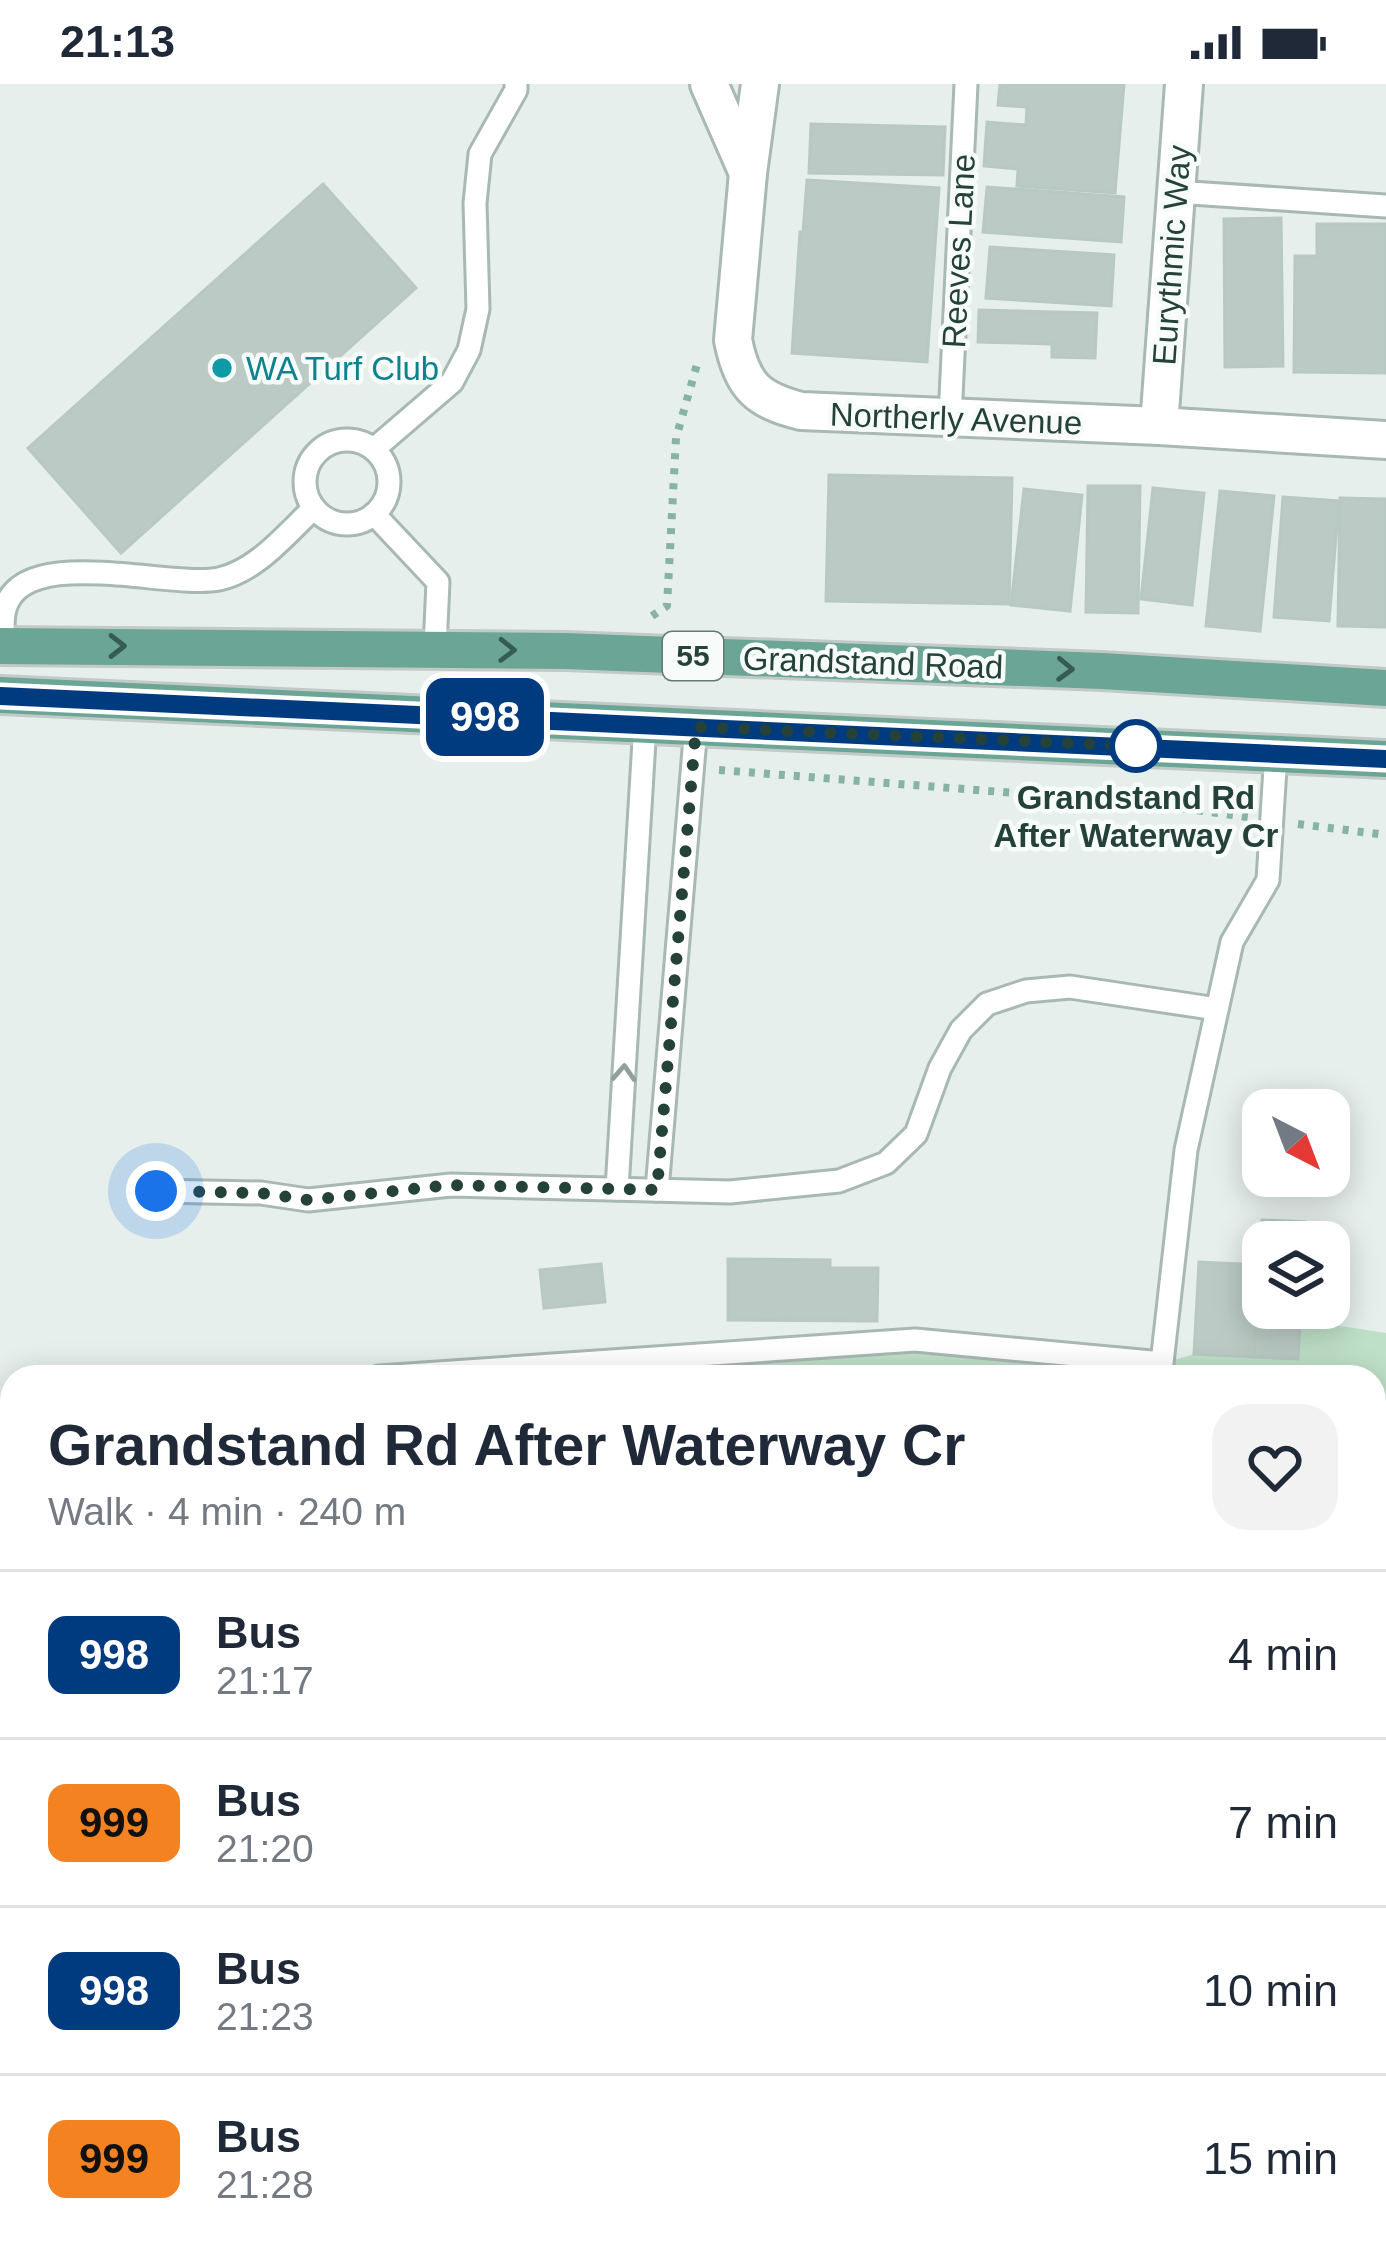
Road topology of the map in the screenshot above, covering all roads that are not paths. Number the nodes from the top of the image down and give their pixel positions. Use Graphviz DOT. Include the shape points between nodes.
graph roads {
  1 [pos="516,84"];
  2 [pos="709,84"];
  3 [pos="760,84"];
  4 [pos="965,84"];
  5 [pos="1184,84"];
  6 [pos="748,173"];
  7 [pos="1176,192"];
  8 [pos="1386,206"];
  9 [pos="950,418"];
  10 [pos="1159,426"];
  11 [pos="1386,440"];
  12 [pos="374,449"];
  13 [pos="314,508"];
  14 [pos="374,514"];
  15 [pos="1,646"];
  16 [pos="435,648"];
  17 [pos="1386,688"];
  18 [pos="0,695"];
  19 [pos="645,724"];
  20 [pos="696,727"];
  21 [pos="1276,752"];
  22 [pos="1386,759"];
  23 [pos="1216,1009"];
  24 [pos="617,1189"];
  25 [pos="657,1190"];
  26 [pos="156,1191"];
  27 [pos="553,1365"];
  1 -- 12 [label="lane" via="480,154 470,350 452,382"];
  2 -- 6 [label="street, Northerly Avenue"];
  3 -- 6 [label="street, Northerly Avenue"];
  4 -- 9 [label="lane, Reeves Lane"];
  5 -- 7 [label="street, Eurythmic Way"];
  6 -- 9 [label="street, Northerly Avenue" via="733,340 750,386 801,411"];
  7 -- 8 [label="lane"];
  7 -- 10 [label="street, Eurythmic Way"];
  9 -- 10 [label="street, Northerly Avenue"];
  10 -- 11 [label="street, Northerly Avenue"];
  12 -- 13 [label="lane" via="352,440 316,454 306,481"];
  12 -- 14 [label="lane" via="389,481"];
  13 -- 14 [label="lane" via="347,524"];
  13 -- 15 [label="lane" via="248,567 217,579 53,573 22,583 5,606"];
  14 -- 16 [label="lane" via="438,582"];
  15 -- 16 [label="main road, Grandstand Road / 55, one-way"];
  16 -- 17 [label="main road, Grandstand Road / 55, one-way" via="1102,670"];
  18 -- 19 [label="main road, 55"];
  19 -- 20 [label="main road, 55"];
  24 -- 19 [label="lane, one-way"];
  20 -- 21 [label="main road, 55"];
  20 -- 25 [label="lane"];
  21 -- 22 [label="main road, 55"];
  21 -- 23 [label="lane" via="1268,880 1232,942"];
  23 -- 25 [label="lane" via="1070,986 1026,991 987,1004 961,1030 916,1134 886,1163 839,1181"];
  23 -- 27 [label="lane" via="1186,1150 1162,1363 915,1340"];
  24 -- 25 [label="lane"];
  24 -- 26 [label="lane" via="451,1185 308,1200"];
}
